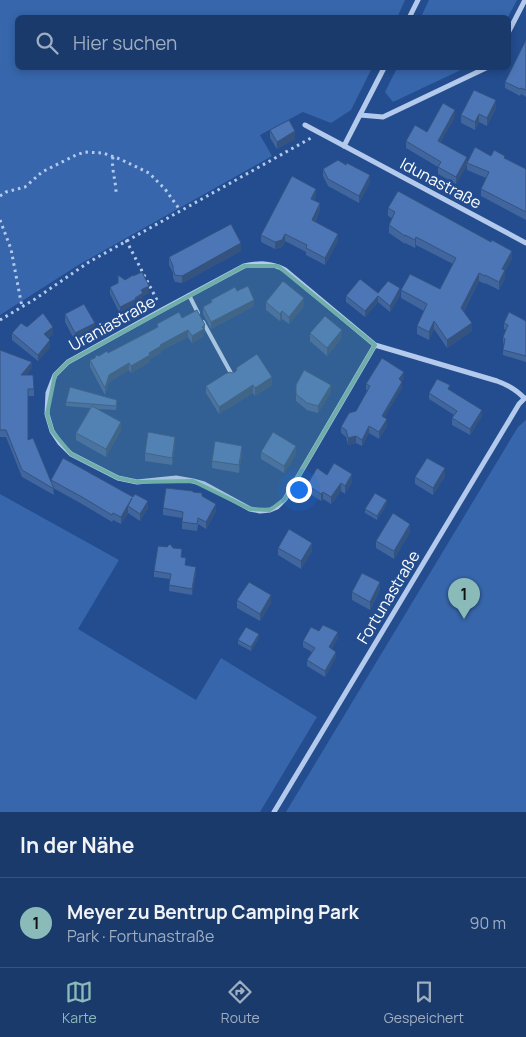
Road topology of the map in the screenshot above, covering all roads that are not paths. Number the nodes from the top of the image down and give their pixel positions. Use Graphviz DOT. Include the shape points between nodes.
graph roads {
  1 [pos="418,0"];
  2 [pos="525,0"];
  3 [pos="410,15"];
  4 [pos="511,27"];
  5 [pos="383,70"];
  6 [pos="482,70"];
  7 [pos="360,115"];
  8 [pos="305,124"];
  9 [pos="344,146"];
  10 [pos="526,244"];
  11 [pos="188,296"];
  12 [pos="375,345"];
  13 [pos="233,377"];
  14 [pos="525,398"];
  15 [pos="274,812"];
  1 -- 3 [label="street"];
  2 -- 4 [label="street"];
  5 -- 7 [label="street"];
  6 -- 7 [label="street" via="382,117"];
  7 -- 9 [label="street"];
  8 -- 9 [label="street, Idunastraße"];
  9 -- 10 [label="street, Idunastraße"];
  11 -- 12 [label="street, Uraniastraße" via="244,266 278,266"];
  11 -- 12 [label="street, Uraniastraße" via="73,358 55,375 48,393 47,414 52,431 71,454 118,478 137,482 176,478 193,480 250,508 270,510 285,499"];
  11 -- 13 [label="lane"];
  12 -- 14 [label="street, Uraniastraße" via="497,381 511,386"];
  14 -- 15 [label="street, Fortunastraße"];
}
